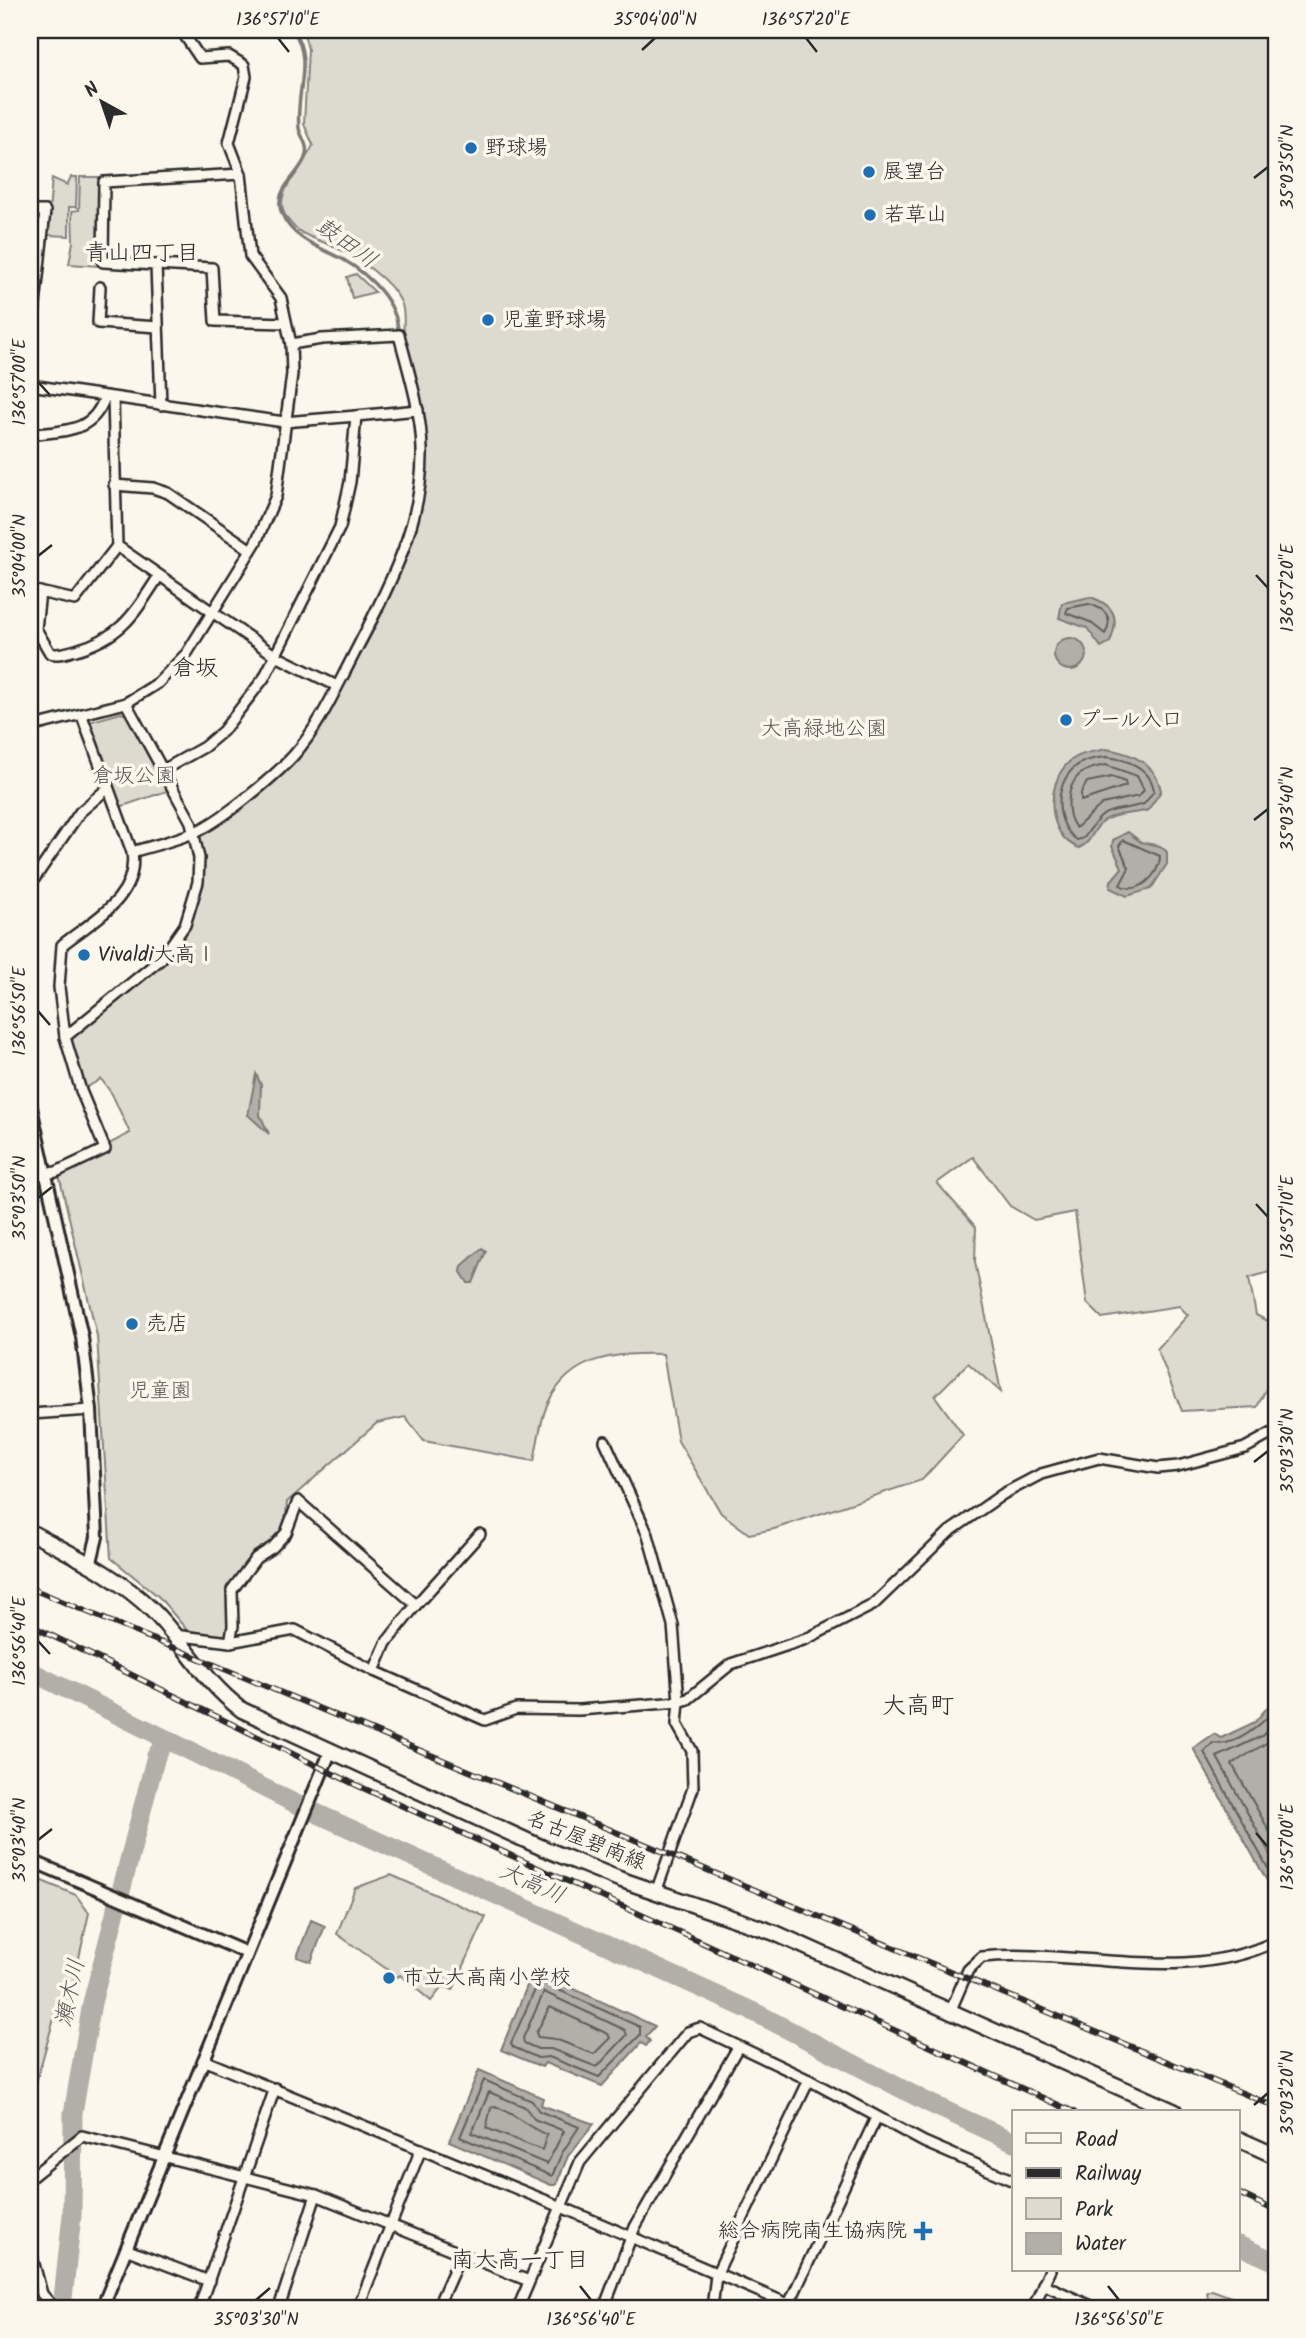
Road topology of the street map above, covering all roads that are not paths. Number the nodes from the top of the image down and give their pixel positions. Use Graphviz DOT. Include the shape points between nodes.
graph roads {
  1 [pos="181,30"];
  2 [pos="240,174"];
  3 [pos="30,211"];
  4 [pos="156,265"];
  5 [pos="100,287"];
  6 [pos="30,323"];
  7 [pos="286,323"];
  8 [pos="158,327"];
  9 [pos="291,344"];
  10 [pos="30,385"];
  11 [pos="109,398"];
  12 [pos="161,405"];
  13 [pos="418,410"];
  14 [pos="356,416"];
  15 [pos="284,422"];
  16 [pos="30,435"];
  17 [pos="114,485"];
  18 [pos="117,546"];
  19 [pos="251,550"];
  20 [pos="159,576"];
  21 [pos="30,590"];
  22 [pos="40,592"];
  23 [pos="212,612"];
  24 [pos="276,656"];
  25 [pos="337,686"];
  26 [pos="125,703"];
  27 [pos="82,716"];
  28 [pos="30,727"];
  29 [pos="163,769"];
  30 [pos="108,788"];
  31 [pos="195,832"];
  32 [pos="132,852"];
  33 [pos="30,885"];
  34 [pos="65,1037"];
  35 [pos="30,1105"];
  36 [pos="47,1172"];
  37 [pos="30,1176"];
  38 [pos="91,1410"];
  39 [pos="30,1414"];
  40 [pos="1276,1431"];
  41 [pos="605,1441"];
  42 [pos="30,1532"];
  43 [pos="480,1534"];
  44 [pos="91,1562"];
  45 [pos="415,1605"];
  46 [pos="174,1635"];
  47 [pos="230,1642"];
  48 [pos="374,1671"];
  49 [pos="679,1702"];
  50 [pos="331,1750"];
  51 [pos="30,1860"];
  52 [pos="656,1892"];
  53 [pos="1276,1941"];
  54 [pos="247,1953"];
  55 [pos="950,2012"];
  56 [pos="738,2047"];
  57 [pos="203,2060"];
  58 [pos="809,2080"];
  59 [pos="275,2088"];
  60 [pos="1170,2110"];
  61 [pos="876,2118"];
  62 [pos="1240,2140"];
  63 [pos="421,2149"];
  64 [pos="1276,2156"];
  65 [pos="164,2157"];
  66 [pos="30,2178"];
  67 [pos="243,2179"];
  68 [pos="1012,2180"];
  69 [pos="316,2195"];
  70 [pos="559,2206"];
  71 [pos="391,2226"];
  72 [pos="631,2238"];
  73 [pos="30,2249"];
  74 [pos="128,2250"];
  75 [pos="461,2253"];
  76 [pos="1049,2272"];
  77 [pos="716,2275"];
  78 [pos="209,2281"];
  79 [pos="529,2281"];
  80 [pos="1043,2284"];
  81 [pos="788,2306"];
  82 [pos="53,2308"];
  83 [pos="102,2308"];
  84 [pos="199,2308"];
  85 [pos="279,2308"];
  86 [pos="358,2308"];
  87 [pos="437,2308"];
  88 [pos="518,2308"];
  89 [pos="606,2308"];
  90 [pos="712,2308"];
  91 [pos="1033,2308"];
  92 [pos="1096,2308"];
  1 -- 2 [label="street" via="200,58 229,56 244,65 246,77 229,144"];
  2 -- 4 [label="street" via="104,182 103,262"];
  2 -- 7 [label="street" via="250,256 281,298"];
  3 -- 6 [label="street" via="45,211"];
  4 -- 7 [label="street" via="212,268 215,321"];
  4 -- 8 [label="street"];
  5 -- 8 [label="street" via="98,323"];
  7 -- 9 [label="street"];
  8 -- 12 [label="street"];
  9 -- 13 [label="street" via="399,335"];
  9 -- 15 [label="street" via="292,374"];
  10 -- 11 [label="street"];
  11 -- 12 [label="street"];
  11 -- 16 [label="street" via="86,425"];
  11 -- 17 [label="street"];
  12 -- 15 [label="street"];
  13 -- 14 [label="street"];
  13 -- 25 [label="street" via="421,463 409,534 390,584"];
  14 -- 15 [label="street"];
  14 -- 24 [label="street" via="340,527"];
  15 -- 19 [label="street" via="276,496"];
  17 -- 18 [label="street"];
  17 -- 19 [label="street" via="168,493"];
  18 -- 20 [label="street"];
  18 -- 22 [label="street" via="75,600"];
  19 -- 23 [label="street"];
  20 -- 22 [label="street" via="114,635 57,655 50,653 36,629"];
  20 -- 23 [label="street"];
  21 -- 22 [label="street"];
  23 -- 24 [label="street"];
  23 -- 26 [label="street" via="173,669"];
  24 -- 25 [label="street"];
  24 -- 29 [label="street" via="223,731"];
  25 -- 31 [label="street" via="294,755"];
  26 -- 27 [label="street"];
  26 -- 29 [label="street"];
  27 -- 28 [label="street"];
  27 -- 30 [label="street"];
  29 -- 31 [label="street"];
  30 -- 32 [label="street"];
  30 -- 33 [label="street" via="80,811"];
  31 -- 32 [label="street"];
  31 -- 34 [label="street" via="198,882 179,937 161,959"];
  32 -- 34 [label="street" via="133,873 126,891 62,945 59,987"];
  34 -- 36 [label="street" via="105,1149"];
  35 -- 36 [label="street"];
  36 -- 37 [label="street"];
  36 -- 38 [label="street" via="82,1337"];
  38 -- 39 [label="street"];
  38 -- 44 [label="street" via="97,1537"];
  40 -- 49 [label="street" via="1245,1448 1178,1466 1158,1468 1099,1458 1041,1474 949,1532 873,1605 806,1639 731,1664"];
  41 -- 49 [label="street" via="648,1535 673,1625"];
  42 -- 44 [label="main road, 名古屋碧南線"];
  43 -- 45 [label="street"];
  44 -- 46 [label="main road, 名古屋碧南線" via="138,1597"];
  45 -- 47 [label="street" via="298,1501 286,1532 256,1558 232,1590"];
  45 -- 48 [label="street" via="386,1643"];
  46 -- 47 [label="street"];
  46 -- 50 [label="main road, 名古屋碧南線" via="217,1691 242,1710"];
  47 -- 48 [label="street" via="295,1630"];
  48 -- 49 [label="street" via="485,1720 516,1709 579,1710"];
  49 -- 52 [label="street" via="677,1724 692,1751 693,1788"];
  50 -- 52 [label="main road, 名古屋碧南線" via="545,1849"];
  50 -- 54 [label="street"];
  51 -- 54 [label="street"];
  52 -- 55 [label="main road, 名古屋碧南線" via="775,1933"];
  53 -- 55 [label="street" via="1223,1960 982,1957 968,1970"];
  54 -- 57 [label="street"];
  55 -- 60 [label="main road, 名古屋碧南線"];
  56 -- 58 [label="street"];
  56 -- 70 [label="street" via="700,2028 688,2032 580,2162"];
  56 -- 72 [label="street"];
  57 -- 59 [label="street"];
  57 -- 65 [label="street"];
  58 -- 61 [label="street"];
  58 -- 77 [label="street"];
  59 -- 63 [label="street"];
  59 -- 67 [label="street"];
  61 -- 68 [label="street"];
  61 -- 81 [label="street"];
  62 -- 64 [label="main road"];
  63 -- 70 [label="street"];
  63 -- 71 [label="street"];
  65 -- 66 [label="street" via="82,2136"];
  65 -- 67 [label="street"];
  65 -- 74 [label="street"];
  67 -- 69 [label="street"];
  67 -- 78 [label="street"];
  69 -- 71 [label="street"];
  69 -- 85 [label="street"];
  70 -- 72 [label="street"];
  70 -- 79 [label="street"];
  71 -- 75 [label="street"];
  71 -- 86 [label="street"];
  72 -- 77 [label="street"];
  72 -- 89 [label="street"];
  73 -- 82 [label="street" via="42,2294"];
  74 -- 78 [label="street"];
  74 -- 83 [label="street"];
  75 -- 79 [label="street"];
  75 -- 87 [label="street"];
  76 -- 80 [label="street"];
  77 -- 81 [label="street"];
  77 -- 90 [label="street"];
  78 -- 84 [label="street"];
  79 -- 88 [label="street"];
  80 -- 91 [label="street"];
  80 -- 92 [label="street"];
}
